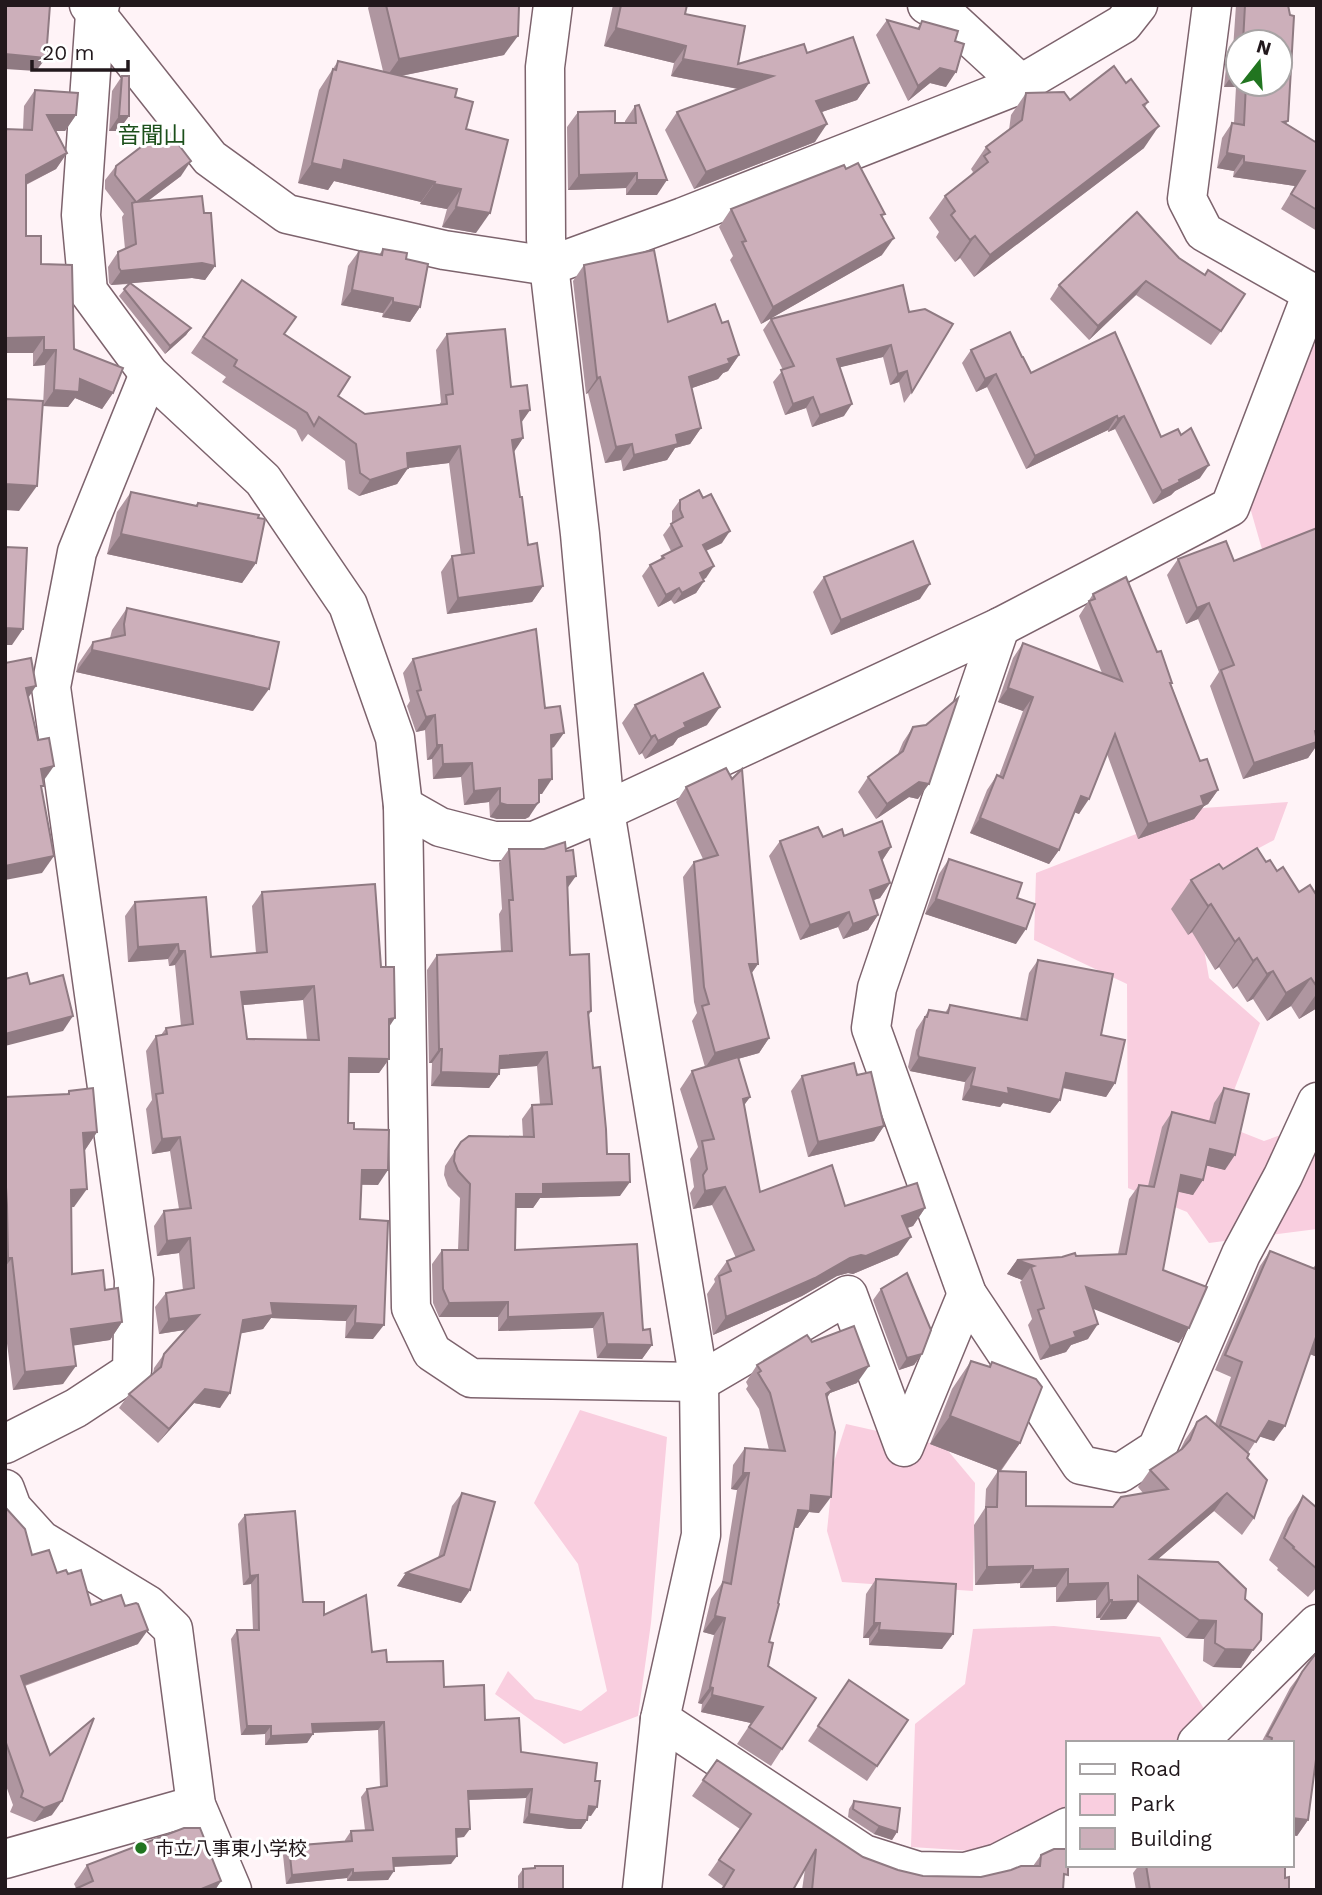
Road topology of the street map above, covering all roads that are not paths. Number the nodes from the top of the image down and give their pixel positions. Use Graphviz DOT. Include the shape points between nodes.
graph roads {
  1 [pos="553,5"];
  2 [pos="928,5"];
  3 [pos="1138,5"];
  4 [pos="1212,5"];
  5 [pos="95,8"];
  6 [pos="1021,84"];
  7 [pos="550,267"];
  8 [pos="1314,292"];
  9 [pos="149,374"];
  10 [pos="1000,627"];
  11 [pos="404,806"];
  12 [pos="605,811"];
  13 [pos="1317,1102"];
  14 [pos="967,1294"];
  15 [pos="699,1382"];
  16 [pos="5,1444"];
  17 [pos="5,1489"];
  18 [pos="1317,1624"];
  19 [pos="660,1719"];
  20 [pos="1199,1741"];
  21 [pos="196,1805"];
  22 [pos="1066,1827"];
  23 [pos="5,1859"];
  24 [pos="232,1890"];
  25 [pos="642,1890"];
  1 -- 7 [label="street" via="545,67"];
  2 -- 6 [label="street" via="944,13"];
  3 -- 6 [label="street" via="1123,24"];
  4 -- 8 [label="street" via="1186,199 1204,232"];
  5 -- 7 [label="street" via="210,158 287,214 444,250"];
  5 -- 9 [label="street" via="81,215 88,291"];
  6 -- 7 [label="street"];
  7 -- 12 [label="street"];
  8 -- 10 [label="street" via="1230,507"];
  9 -- 11 [label="street" via="263,480 348,606 395,738"];
  9 -- 16 [label="street" via="77,552 51,687 135,1280 132,1371 76,1408"];
  10 -- 12 [label="street"];
  10 -- 14 [label="street" via="877,988 871,1028"];
  11 -- 12 [label="street" via="440,827 494,841 534,841"];
  11 -- 15 [label="street" via="411,1308 432,1352 471,1378"];
  12 -- 15 [label="street"];
  13 -- 14 [label="street" via="1241,1254 1157,1449 1120,1473 1081,1465"];
  14 -- 15 [label="street" via="904,1447 848,1295"];
  15 -- 19 [label="street" via="701,1535"];
  17 -- 21 [label="street" via="12,1508 41,1541 148,1605 173,1629"];
  18 -- 20 [label="street"];
  19 -- 22 [label="street" via="864,1854 918,1871 965,1872 998,1863"];
  19 -- 25 [label="street"];
  21 -- 23 [label="street"];
  21 -- 24 [label="street"];
}
